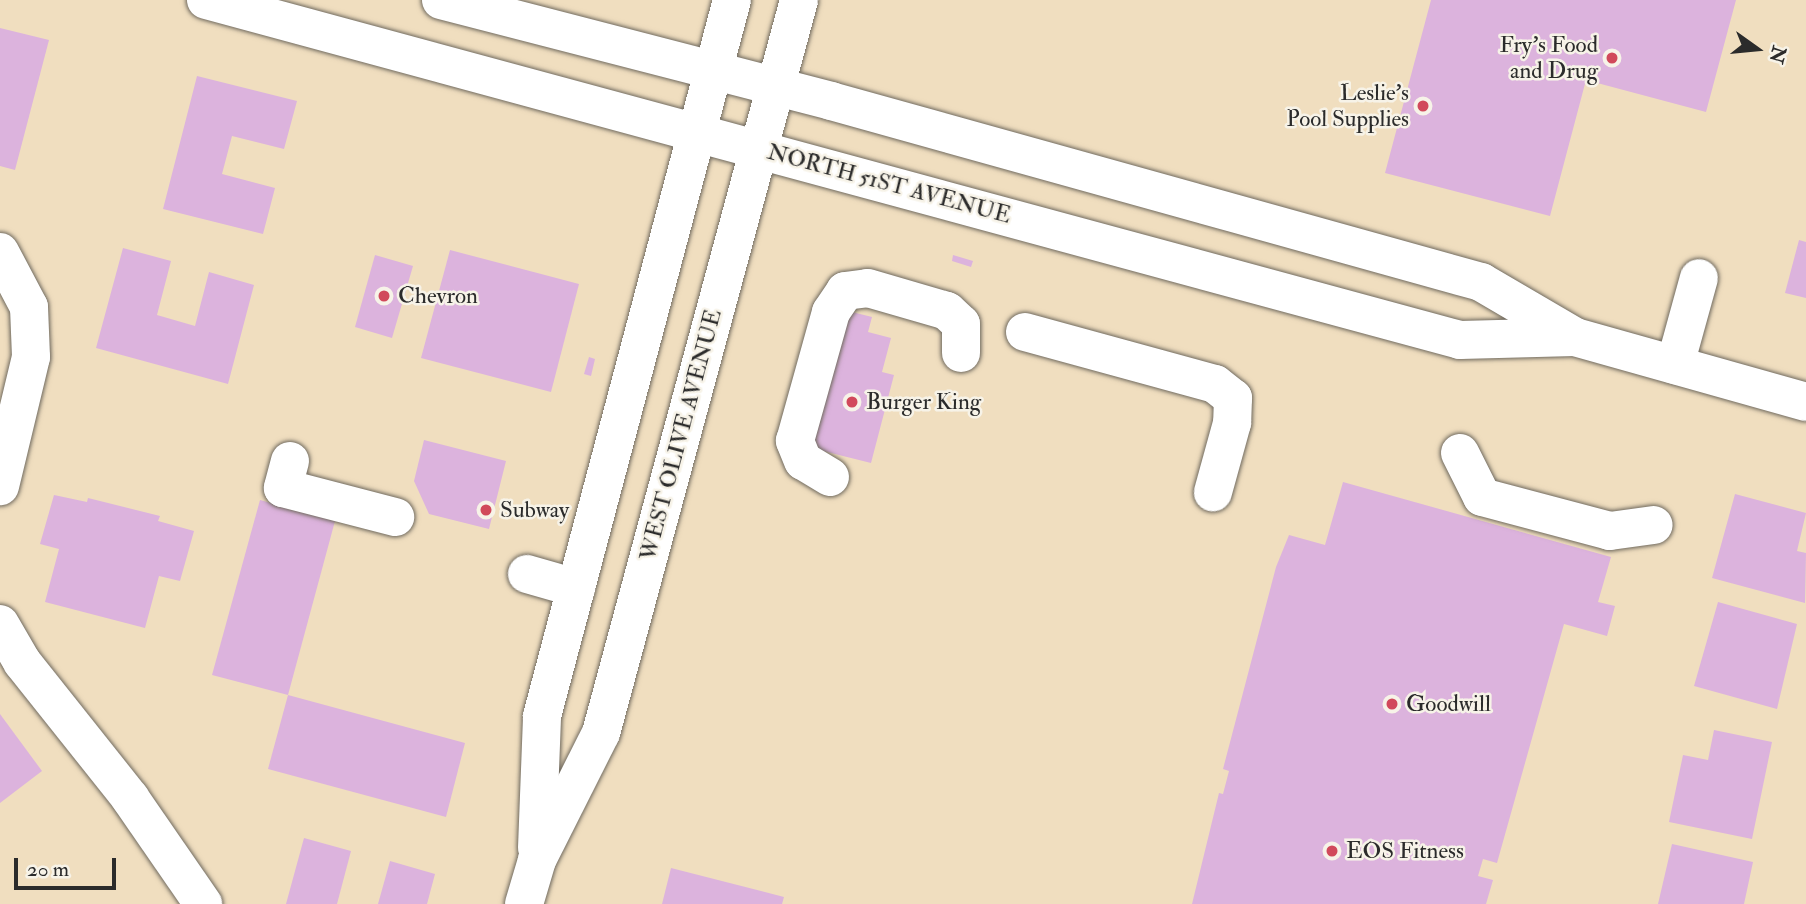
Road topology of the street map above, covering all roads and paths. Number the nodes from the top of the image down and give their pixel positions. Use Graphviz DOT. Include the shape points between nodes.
graph roads {
  1 [pos="206,0"];
  2 [pos="441,0"];
  3 [pos="732,0"];
  4 [pos="799,0"];
  5 [pos="713,69"];
  6 [pos="776,86"];
  7 [pos="696,131"];
  8 [pos="759,148"];
  9 [pos="6,263"];
  10 [pos="1699,278"];
  11 [pos="1025,332"];
  12 [pos="1575,337"];
  13 [pos="961,353"];
  14 [pos="1675,365"];
  15 [pos="1806,402"];
  16 [pos="1460,453"];
  17 [pos="290,461"];
  18 [pos="831,477"];
  19 [pos="0,486"];
  20 [pos="1213,492"];
  21 [pos="395,517"];
  22 [pos="1654,525"];
  23 [pos="527,573"];
  24 [pos="576,588"];
  25 [pos="0,624"];
  26 [pos="537,860"];
  27 [pos="203,904"];
  28 [pos="524,904"];
  1 -- 7 [label="main road, NORTH 51ST AVENUE"];
  2 -- 5 [label="main road, NORTH 51ST AVENUE"];
  3 -- 5 [label="main road, WEST OLIVE AVENUE"];
  4 -- 6 [label="main road, WEST OLIVE AVENUE"];
  5 -- 6 [label="main road, NORTH 51ST AVENUE"];
  5 -- 7 [label="main road, WEST OLIVE AVENUE"];
  6 -- 8 [label="main road, WEST OLIVE AVENUE"];
  6 -- 12 [label="main road, NORTH 51ST AVENUE" via="1481,282"];
  7 -- 8 [label="main road, NORTH 51ST AVENUE"];
  7 -- 24 [label="main road, WEST OLIVE AVENUE"];
  8 -- 12 [label="main road, NORTH 51ST AVENUE" via="1460,340"];
  8 -- 26 [label="main road, WEST OLIVE AVENUE" via="601,733"];
  9 -- 19 [label="main road" via="29,307 32,357"];
  10 -- 14 [label="main road"];
  11 -- 20 [label="main road" via="1215,384 1233,398 1232,423"];
  12 -- 14 [label="main road, NORTH 51ST AVENUE"];
  13 -- 18 [label="main road" via="961,324 947,311 868,288 845,291 831,312 795,441 803,461"];
  14 -- 15 [label="main road, NORTH 51ST AVENUE"];
  16 -- 22 [label="main road" via="1482,497 1609,531"];
  17 -- 21 [label="main road" via="283,488"];
  23 -- 24 [label="main road"];
  24 -- 26 [label="main road, WEST OLIVE AVENUE" via="542,716"];
  25 -- 27 [label="main road" via="22,662 130,798"];
  26 -- 28 [label="main road, WEST OLIVE AVENUE"];
}
